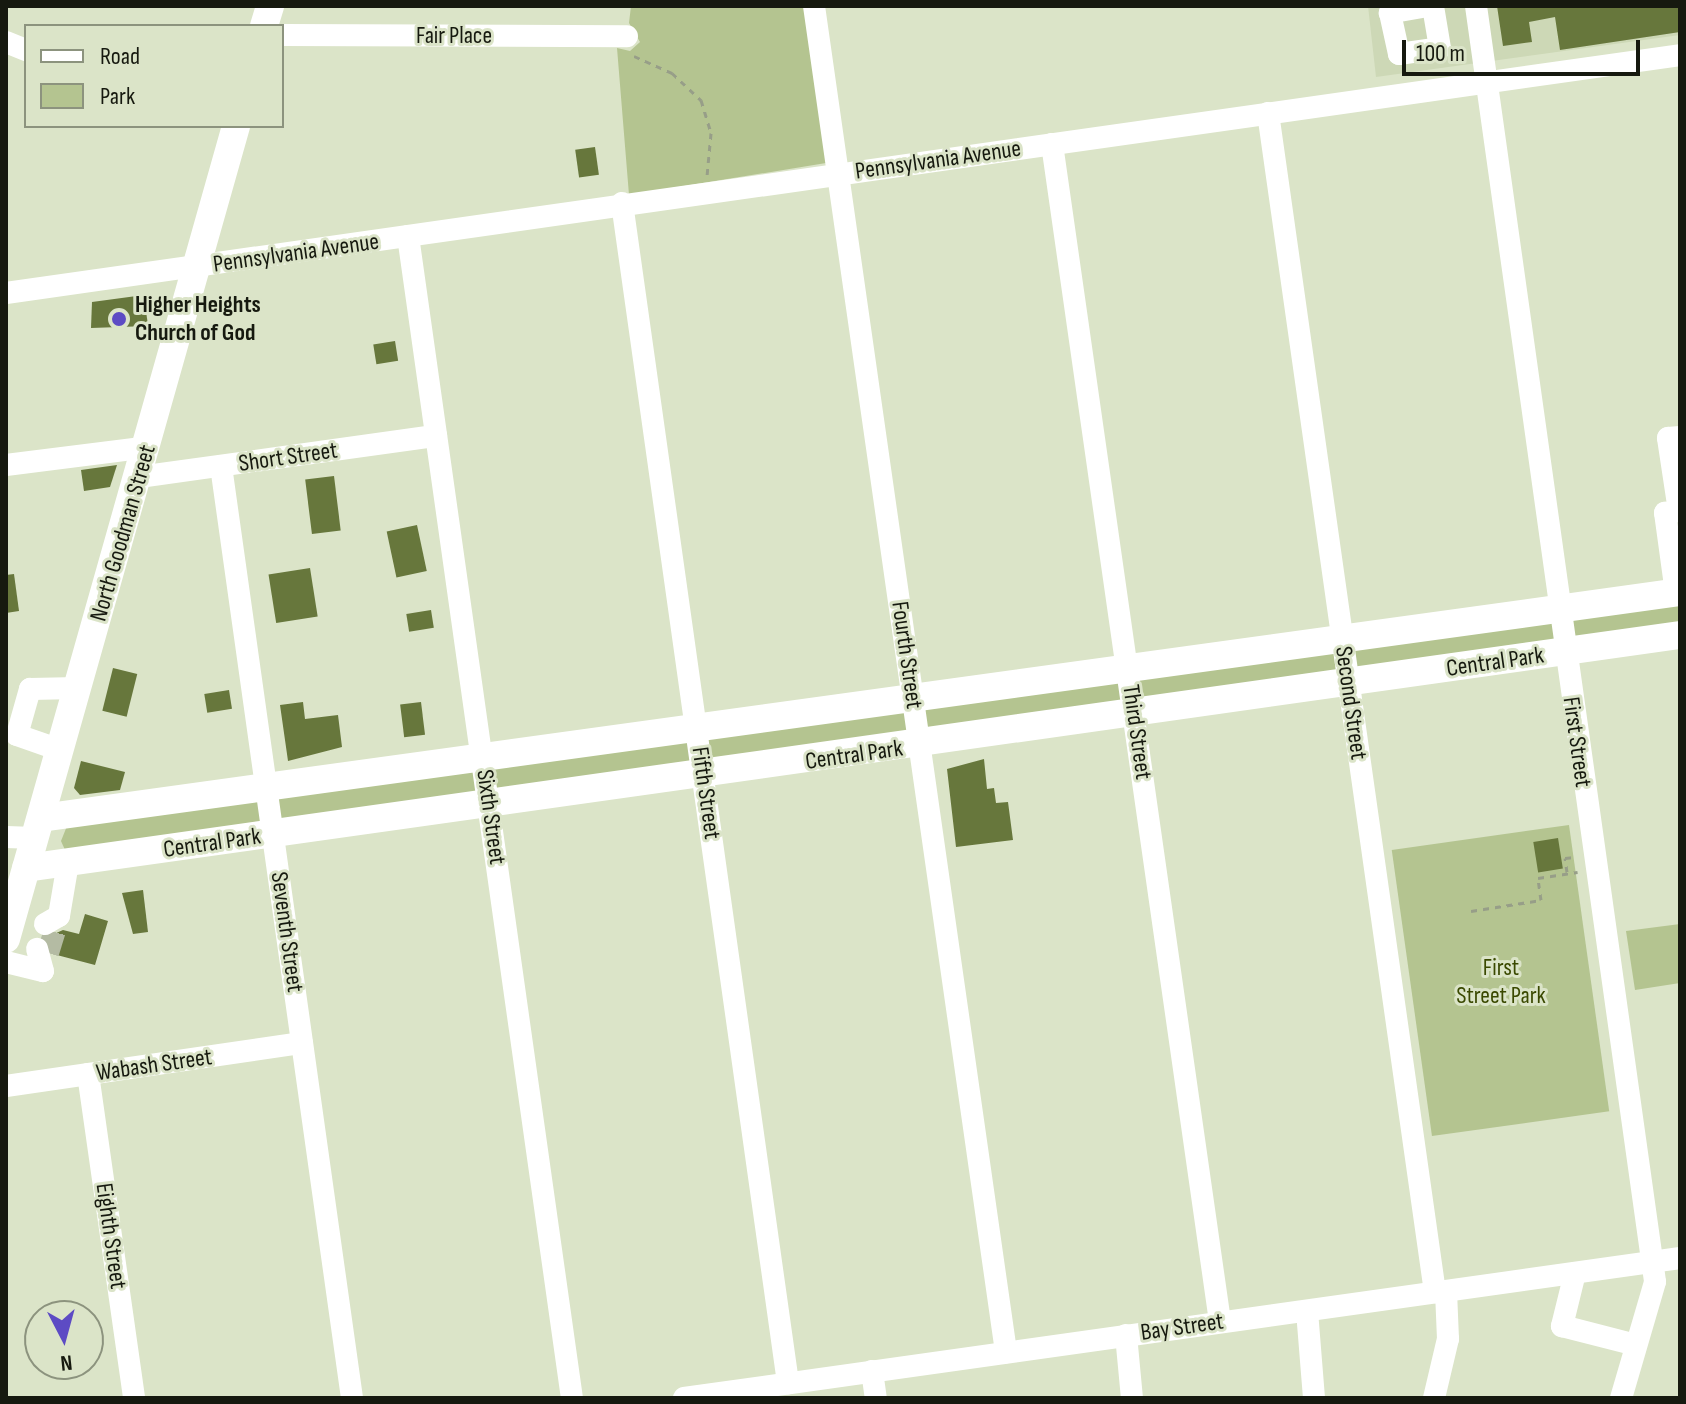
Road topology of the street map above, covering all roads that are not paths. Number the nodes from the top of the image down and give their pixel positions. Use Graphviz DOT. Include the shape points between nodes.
graph roads {
  1 [pos="814,6"];
  2 [pos="1476,6"];
  3 [pos="284,35"];
  4 [pos="630,46"];
  5 [pos="1680,55"];
  6 [pos="1487,83"];
  7 [pos="1268,113"];
  8 [pos="235,128"];
  9 [pos="1052,144"];
  10 [pos="839,174"];
  11 [pos="622,203"];
  12 [pos="408,236"];
  13 [pos="196,267"];
  14 [pos="6,293"];
  15 [pos="436,436"];
  16 [pos="1680,437"];
  17 [pos="148,447"];
  18 [pos="6,465"];
  19 [pos="221,466"];
  20 [pos="139,477"];
  21 [pos="1679,511"];
  22 [pos="1678,592"];
  23 [pos="1558,609"];
  24 [pos="1680,635"];
  25 [pos="1342,638"];
  26 [pos="1564,653"];
  27 [pos="1128,668"];
  28 [pos="1348,682"];
  29 [pos="78,688"];
  30 [pos="913,697"];
  31 [pos="1133,712"];
  32 [pos="698,728"];
  33 [pos="919,746"];
  34 [pos="60,750"];
  35 [pos="483,760"];
  36 [pos="704,775"];
  37 [pos="267,791"];
  38 [pos="489,803"];
  39 [pos="38,828"];
  40 [pos="273,835"];
  41 [pos="6,837"];
  42 [pos="68,863"];
  43 [pos="26,868"];
  44 [pos="16,903"];
  45 [pos="6,939"];
  46 [pos="47,957"];
  47 [pos="6,962"];
  48 [pos="302,1043"];
  49 [pos="88,1074"];
  50 [pos="6,1086"];
  51 [pos="1680,1258"];
  52 [pos="1652,1262"];
  53 [pos="1575,1273"];
  54 [pos="1441,1291"];
  55 [pos="1307,1311"];
  56 [pos="1220,1321"];
  57 [pos="1126,1335"];
  58 [pos="1636,1345"];
  59 [pos="1006,1352"];
  60 [pos="872,1371"];
  61 [pos="788,1383"];
  62 [pos="134,1398"];
  63 [pos="352,1398"];
  64 [pos="572,1398"];
  65 [pos="684,1398"];
  66 [pos="876,1398"];
  67 [pos="1132,1398"];
  68 [pos="1314,1398"];
  69 [pos="1434,1398"];
  70 [pos="1621,1398"];
  1 -- 10 [label="street, Fourth Street"];
  2 -- 6 [label="street, First Street"];
  3 -- 4 [label="street, Fair Place"];
  5 -- 6 [label="street, Pennsylvania Avenue"];
  6 -- 7 [label="street, Pennsylvania Avenue"];
  6 -- 23 [label="street, First Street"];
  7 -- 9 [label="street, Pennsylvania Avenue"];
  7 -- 25 [label="street, Second Street"];
  8 -- 13 [label="main road, North Goodman Street"];
  9 -- 10 [label="street, Pennsylvania Avenue"];
  9 -- 27 [label="street, Third Street"];
  10 -- 11 [label="street, Pennsylvania Avenue"];
  10 -- 30 [label="street, Fourth Street"];
  11 -- 12 [label="street, Pennsylvania Avenue"];
  11 -- 32 [label="street, Fifth Street"];
  12 -- 13 [label="street, Pennsylvania Avenue"];
  12 -- 15 [label="street, Sixth Street"];
  13 -- 14 [label="street, Pennsylvania Avenue"];
  13 -- 17 [label="main road, North Goodman Street"];
  15 -- 19 [label="street, Short Street"];
  15 -- 35 [label="street, Sixth Street"];
  16 -- 21 [label="street" via="1668,438"];
  17 -- 18 [label="street"];
  17 -- 20 [label="main road, North Goodman Street"];
  19 -- 20 [label="street, Short Street"];
  19 -- 37 [label="street, Seventh Street"];
  20 -- 29 [label="main road, North Goodman Street"];
  21 -- 22 [label="street" via="1665,513"];
  22 -- 23 [label="main road, Central Park"];
  23 -- 25 [label="main road, Central Park"];
  23 -- 26 [label="street, First Street"];
  24 -- 26 [label="main road, Central Park"];
  25 -- 27 [label="main road, Central Park"];
  25 -- 28 [label="street, Second Street"];
  26 -- 28 [label="main road, Central Park"];
  26 -- 52 [label="street, First Street"];
  27 -- 30 [label="main road, Central Park"];
  27 -- 31 [label="street, Third Street"];
  28 -- 31 [label="main road, Central Park"];
  28 -- 54 [label="street, Second Street"];
  29 -- 34 [label="main road, North Goodman Street"];
  29 -- 34 [label="street" via="30,689 17,735"];
  30 -- 32 [label="main road, Central Park"];
  30 -- 33 [label="street, Fourth Street"];
  31 -- 33 [label="main road, Central Park"];
  31 -- 56 [label="street, Third Street"];
  32 -- 35 [label="main road, Central Park"];
  32 -- 36 [label="street, Fifth Street"];
  33 -- 36 [label="main road, Central Park"];
  33 -- 59 [label="street, Fourth Street"];
  34 -- 39 [label="main road, North Goodman Street"];
  35 -- 37 [label="main road, Central Park"];
  35 -- 38 [label="street, Sixth Street"];
  36 -- 38 [label="main road, Central Park"];
  36 -- 61 [label="street, Fifth Street"];
  37 -- 39 [label="main road, Central Park"];
  37 -- 40 [label="street, Seventh Street"];
  38 -- 40 [label="main road, Central Park"];
  38 -- 64 [label="street, Sixth Street"];
  39 -- 41 [label="street"];
  39 -- 43 [label="main road, North Goodman Street"];
  40 -- 42 [label="main road, Central Park"];
  40 -- 48 [label="street, Seventh Street"];
  42 -- 43 [label="main road, Central Park"];
  42 -- 44 [label="street" via="57,925"];
  43 -- 44 [label="main road, North Goodman Street"];
  44 -- 45 [label="main road, North Goodman Street"];
  46 -- 47 [label="street"];
  48 -- 49 [label="street, Wabash Street"];
  48 -- 63 [label="street, Seventh Street"];
  49 -- 50 [label="street, Wabash Street"];
  49 -- 62 [label="street, Eighth Street"];
  51 -- 52 [label="street, Bay Street"];
  52 -- 53 [label="street, Bay Street"];
  52 -- 58 [label="street, First Street" via="1655,1282"];
  53 -- 54 [label="street, Bay Street"];
  53 -- 58 [label="street" via="1562,1326"];
  54 -- 55 [label="street, Bay Street"];
  54 -- 69 [label="street, Second Street" via="1448,1339"];
  55 -- 56 [label="street, Bay Street"];
  55 -- 68 [label="street"];
  56 -- 57 [label="street, Bay Street"];
  57 -- 59 [label="street, Bay Street"];
  57 -- 67 [label="street"];
  58 -- 70 [label="street, First Street"];
  59 -- 60 [label="street, Bay Street"];
  60 -- 61 [label="street, Bay Street"];
  60 -- 66 [label="street"];
  61 -- 65 [label="street, Bay Street"];
}
